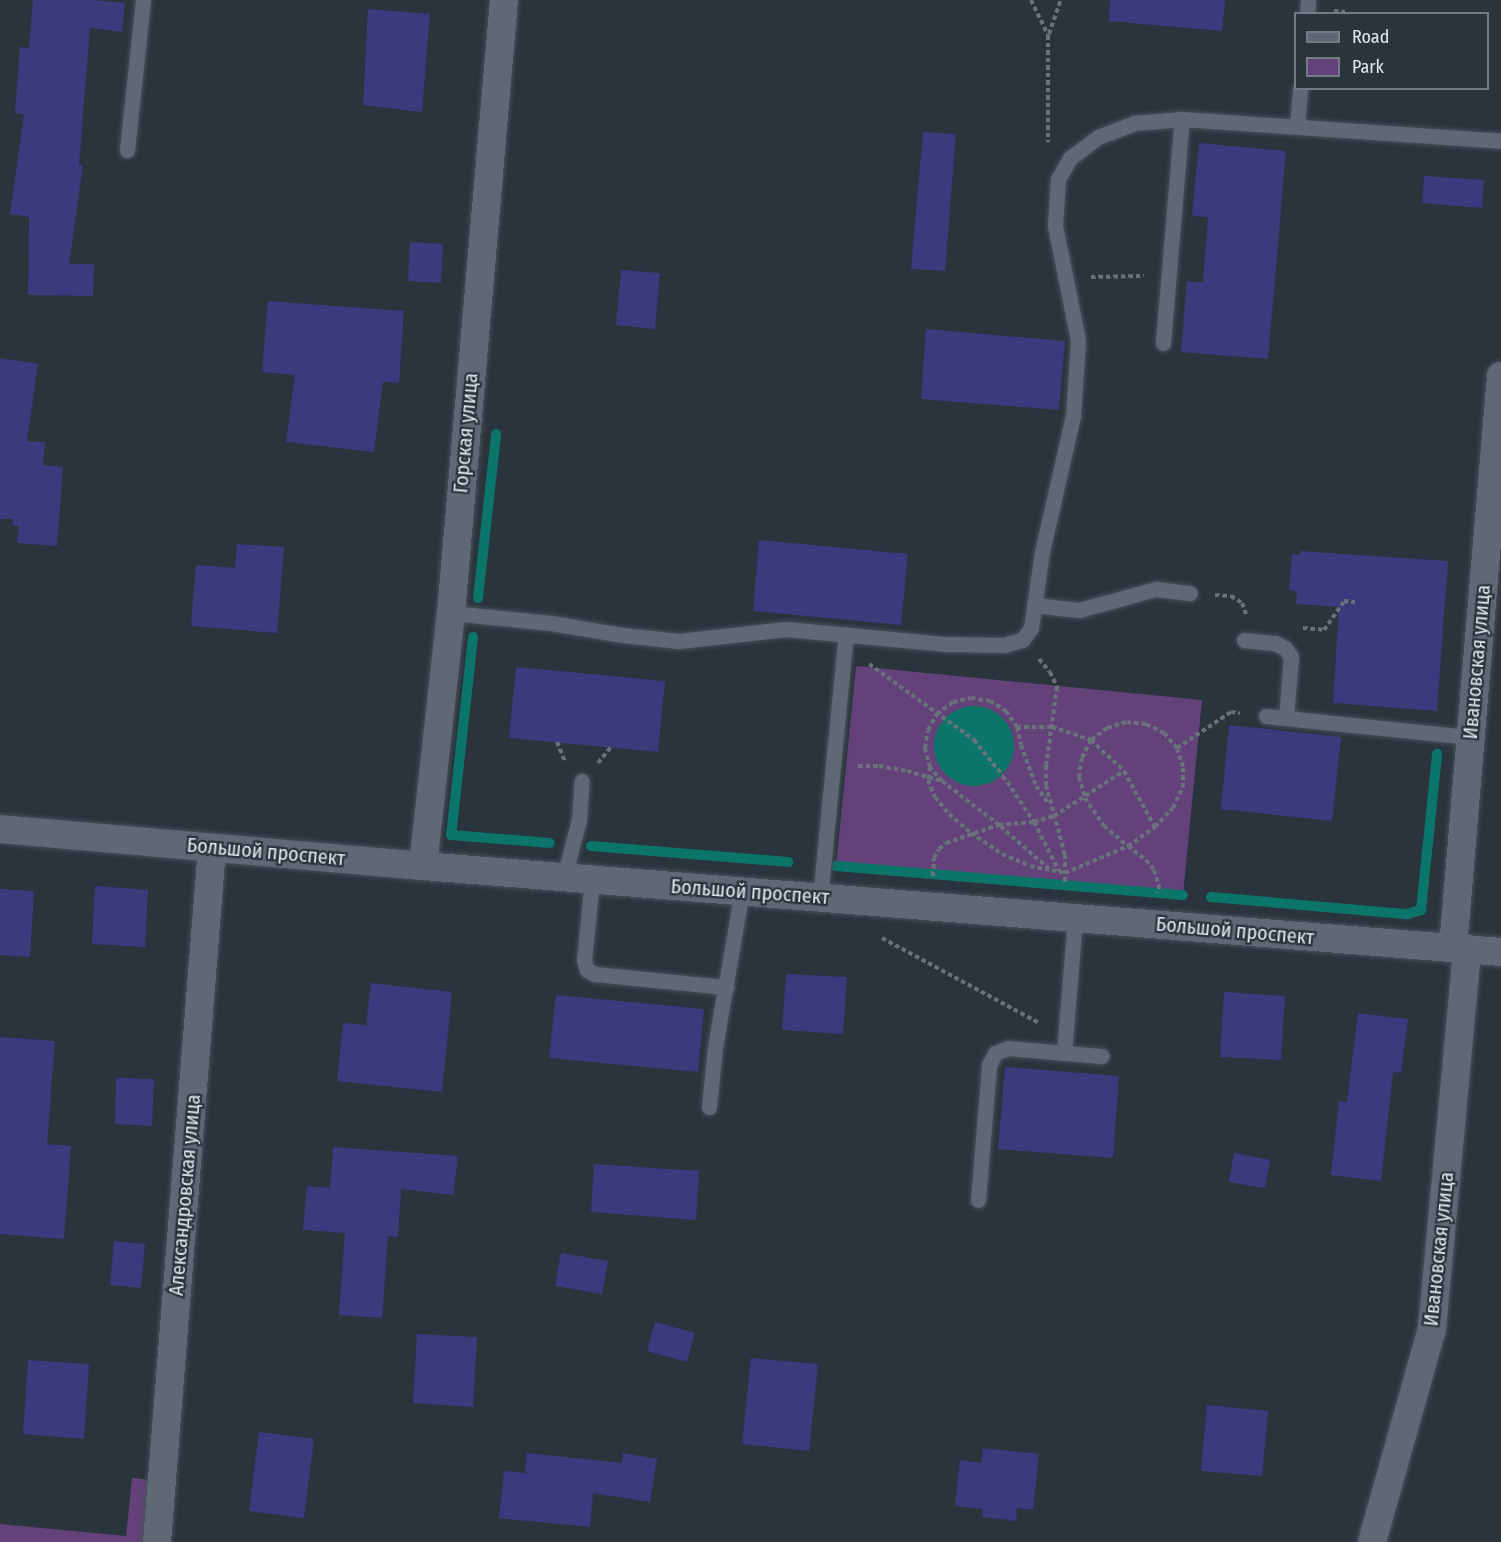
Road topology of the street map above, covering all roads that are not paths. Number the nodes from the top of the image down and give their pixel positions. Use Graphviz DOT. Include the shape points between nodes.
graph roads {
  1 [pos="143,0"];
  2 [pos="504,0"];
  3 [pos="1300,90"];
  4 [pos="1182,119"];
  5 [pos="1297,126"];
  6 [pos="1501,141"];
  7 [pos="127,150"];
  8 [pos="1163,343"];
  9 [pos="1501,376"];
  10 [pos="1190,592"];
  11 [pos="1034,605"];
  12 [pos="451,613"];
  13 [pos="845,640"];
  14 [pos="1244,640"];
  15 [pos="1266,716"];
  16 [pos="1286,718"];
  17 [pos="1470,737"];
  18 [pos="582,781"];
  19 [pos="0,829"];
  20 [pos="212,848"];
  21 [pos="423,866"];
  22 [pos="578,879"];
  23 [pos="742,891"];
  24 [pos="820,898"];
  25 [pos="1075,918"];
  26 [pos="1460,949"];
  27 [pos="1501,952"];
  28 [pos="726,987"];
  29 [pos="1064,1045"];
  30 [pos="1102,1056"];
  31 [pos="709,1107"];
  32 [pos="978,1200"];
  33 [pos="157,1542"];
  34 [pos="1372,1542"];
  1 -- 7 [label="lane"];
  2 -- 12 [label="street, Горская улица"];
  3 -- 5 [label="lane"];
  4 -- 5 [label="lane"];
  4 -- 8 [label="lane"];
  4 -- 11 [label="lane" via="1135,123 1098,136 1070,158 1058,179 1055,226 1078,340 1073,416"];
  5 -- 6 [label="lane"];
  9 -- 17 [label="street, Ивановская улица"];
  10 -- 11 [label="lane" via="1156,589 1079,610"];
  11 -- 13 [label="lane" via="1031,628 1022,640 1004,645"];
  12 -- 13 [label="lane" via="679,641 786,628"];
  12 -- 21 [label="street, Горская улица"];
  13 -- 24 [label="lane"];
  14 -- 16 [label="lane" via="1275,643 1291,657"];
  15 -- 16 [label="lane"];
  16 -- 17 [label="lane"];
  17 -- 26 [label="street, Ивановская улица"];
  18 -- 22 [label="lane"];
  19 -- 20 [label="street, Большой проспект"];
  20 -- 21 [label="street, Большой проспект"];
  20 -- 33 [label="street, Александровская улица"];
  21 -- 22 [label="street, Большой проспект"];
  22 -- 23 [label="street, Большой проспект"];
  22 -- 28 [label="lane" via="587,970"];
  23 -- 24 [label="street, Большой проспект"];
  23 -- 28 [label="lane"];
  24 -- 25 [label="street, Большой проспект"];
  25 -- 26 [label="street, Большой проспект"];
  25 -- 29 [label="lane"];
  26 -- 27 [label="street, Большой проспект"];
  26 -- 34 [label="street, Ивановская улица" via="1432,1329"];
  28 -- 31 [label="lane"];
  29 -- 30 [label="lane"];
  29 -- 32 [label="lane" via="1008,1048 995,1053 989,1065"];
}
